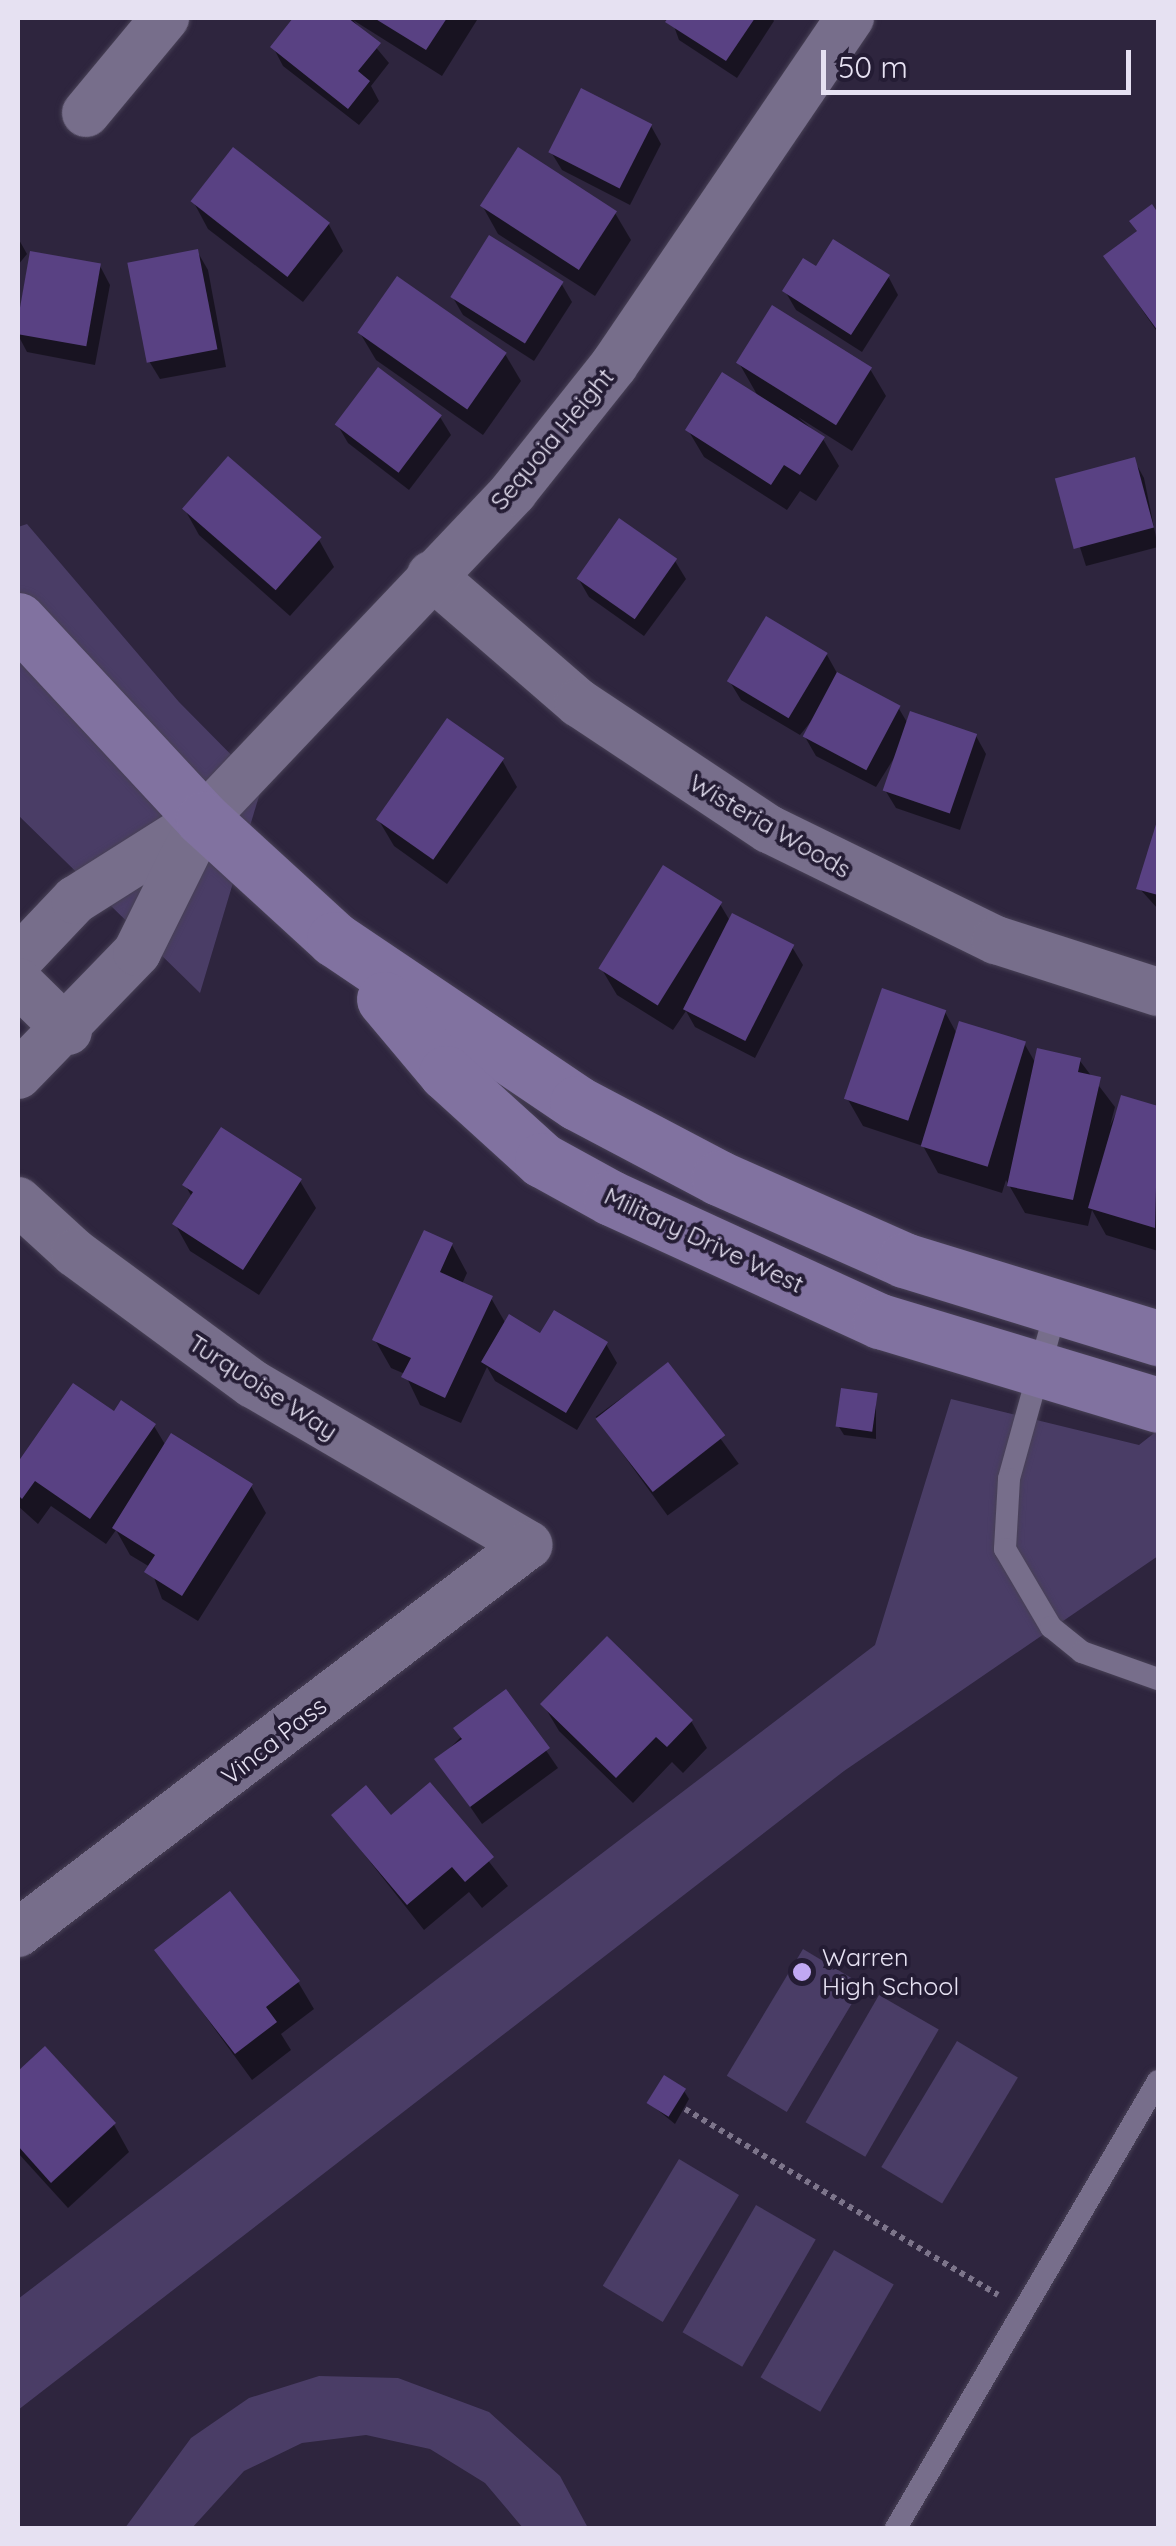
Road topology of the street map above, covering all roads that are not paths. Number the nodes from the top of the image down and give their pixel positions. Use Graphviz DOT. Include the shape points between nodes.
graph roads {
  1 [pos="165,18"];
  2 [pos="850,18"];
  3 [pos="86,113"];
  4 [pos="430,575"];
  5 [pos="18,620"];
  6 [pos="203,819"];
  7 [pos="334,939"];
  8 [pos="18,960"];
  9 [pos="18,982"];
  10 [pos="1158,992"];
  11 [pos="68,1031"];
  12 [pos="18,1075"];
  13 [pos="18,1201"];
  14 [pos="1056,1309"];
  15 [pos="1158,1338"];
  16 [pos="1037,1372"];
  17 [pos="1158,1405"];
  18 [pos="528,1545"];
  19 [pos="1158,1679"];
  20 [pos="29,1906"];
  21 [pos="1158,2080"];
  22 [pos="896,2528"];
  1 -- 3 [label="street"];
  2 -- 4 [label="street, Sequoia Height" via="568,428"];
  4 -- 6 [label="street, Sequoia Height"];
  4 -- 10 [label="street, Wisteria Woods" via="579,703 770,829 996,940"];
  5 -- 6 [label="main road, Military Drive West"];
  6 -- 7 [label="main road, Military Drive West"];
  6 -- 8 [label="street, Sequoia Height" via="75,900"];
  6 -- 11 [label="street, Sequoia Height" via="137,952"];
  7 -- 14 [label="main road, Military Drive West" via="500,1054 642,1140 904,1260"];
  7 -- 16 [label="main road, Military Drive West" via="446,1073 542,1160 690,1238 880,1322"];
  9 -- 11 [label="street"];
  11 -- 12 [label="street, Sequoia Height"];
  13 -- 18 [label="street, Turquoise Way" via="90,1264 252,1384"];
  14 -- 15 [label="main road, Military Drive West"];
  14 -- 16 [label="lane"];
  16 -- 17 [label="main road, Military Drive West"];
  16 -- 19 [label="lane" via="1008,1479 1005,1549 1051,1627 1082,1652"];
  18 -- 20 [label="street, Vinca Pass"];
  21 -- 22 [label="lane"];
}
